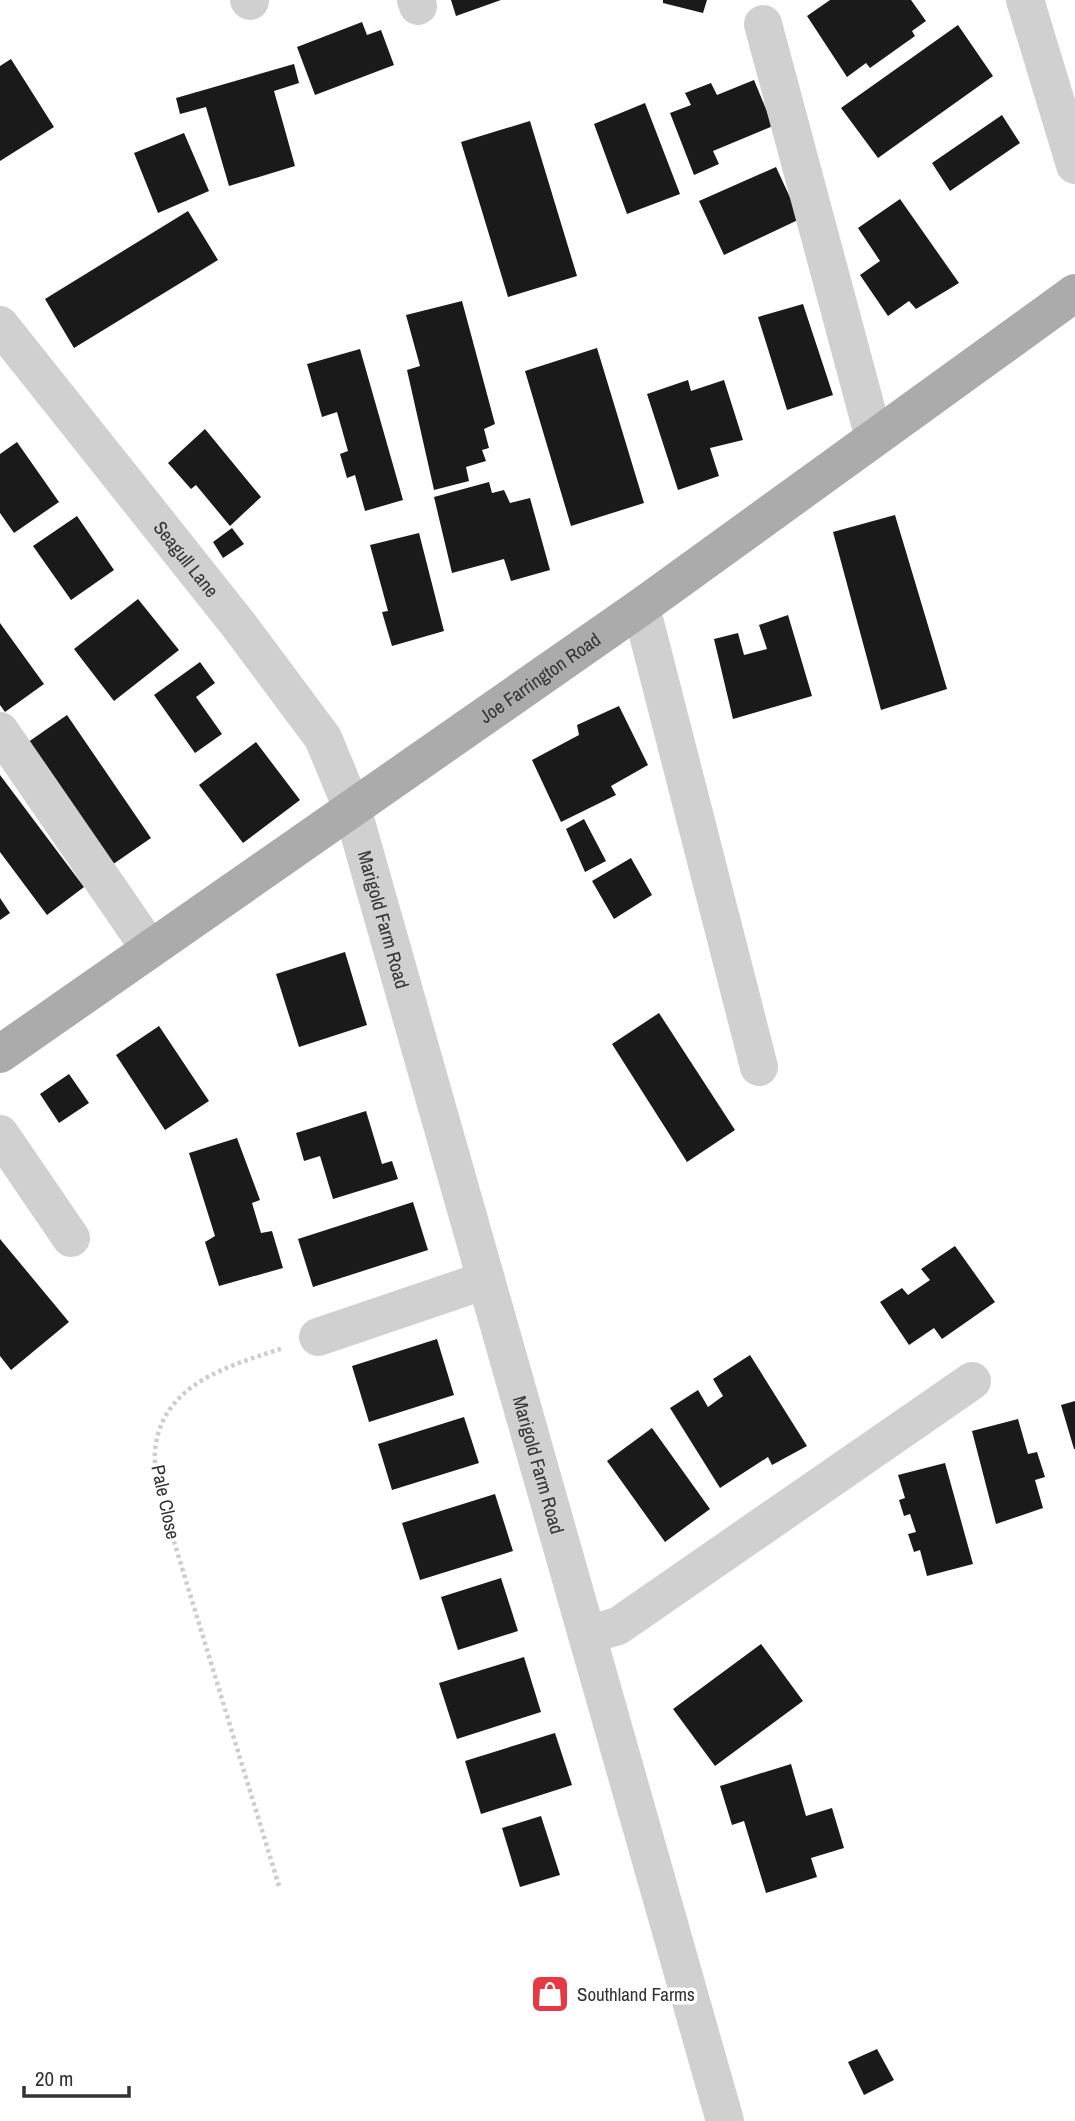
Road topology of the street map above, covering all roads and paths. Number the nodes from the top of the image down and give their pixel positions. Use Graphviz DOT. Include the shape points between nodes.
graph roads {
  1 [pos="1025,0"];
  2 [pos="763,24"];
  3 [pos="1075,165"];
  4 [pos="1075,293"];
  5 [pos="0,325"];
  6 [pos="874,438"];
  7 [pos="641,607"];
  8 [pos="0,731"];
  9 [pos="352,808"];
  10 [pos="150,949"];
  11 [pos="0,1054"];
  12 [pos="759,1067"];
  13 [pos="0,1134"];
  14 [pos="71,1238"];
  15 [pos="486,1280"];
  16 [pos="318,1337"];
  17 [pos="972,1381"];
  18 [pos="587,1635"];
  19 [pos="279,1886"];
  20 [pos="725,2121"];
  1 -- 3 [label="street"];
  2 -- 6 [label="street"];
  4 -- 6 [label="main road, Joe Farrington Road"];
  5 -- 9 [label="street, Seagull Lane" via="323,738"];
  6 -- 7 [label="main road, Joe Farrington Road"];
  7 -- 9 [label="main road, Joe Farrington Road"];
  7 -- 12 [label="street"];
  8 -- 10 [label="street"];
  9 -- 10 [label="main road, Joe Farrington Road"];
  9 -- 15 [label="street, Marigold Farm Road"];
  10 -- 11 [label="main road, Joe Farrington Road"];
  13 -- 14 [label="street"];
  15 -- 16 [label="street"];
  15 -- 18 [label="street, Marigold Farm Road"];
  16 -- 19 [label="path, Pale Close" via="202,1379 177,1399 156,1443 164,1512"];
  17 -- 18 [label="street" via="618,1626"];
  18 -- 20 [label="street, Marigold Farm Road"];
}
